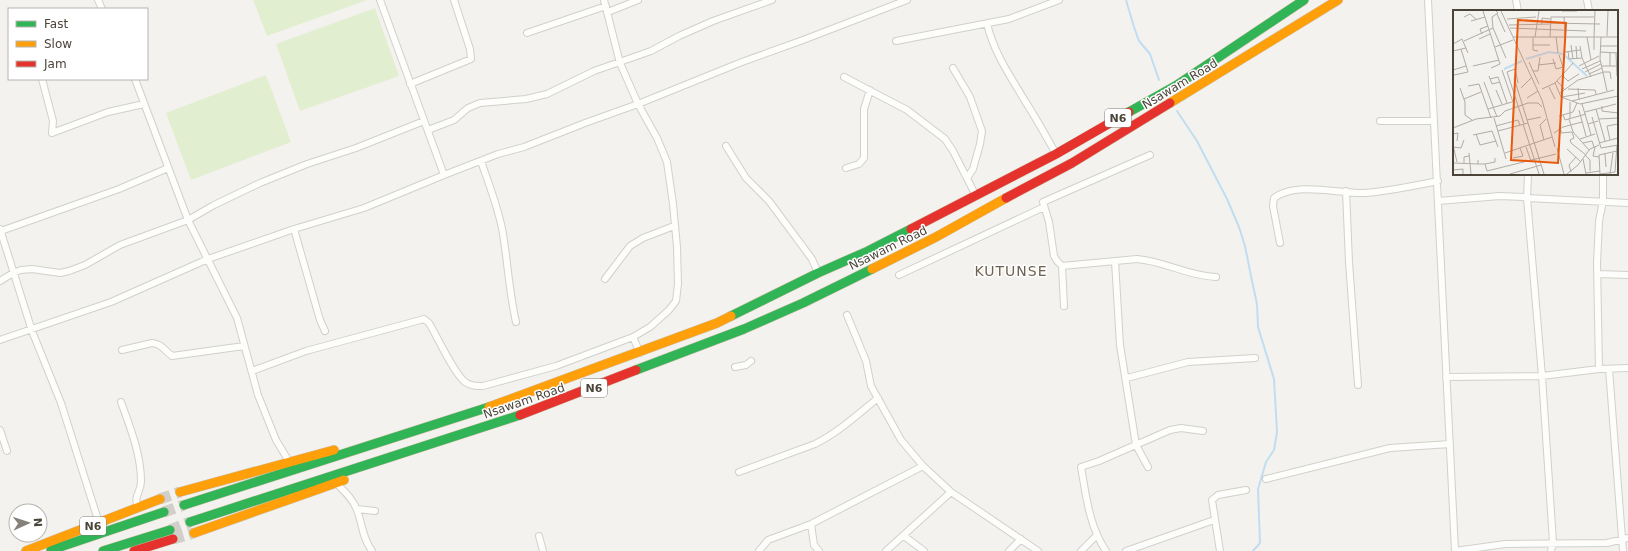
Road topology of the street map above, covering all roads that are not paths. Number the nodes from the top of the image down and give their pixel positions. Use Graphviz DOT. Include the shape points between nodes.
graph roads {
  1 [pos="380,0"];
  2 [pos="454,0"];
  3 [pos="638,0"];
  4 [pos="772,0"];
  5 [pos="907,0"];
  6 [pos="1059,0"];
  7 [pos="1304,0"];
  8 [pos="1338,0"];
  9 [pos="1428,0"];
  10 [pos="1516,0"];
  11 [pos="1587,0"];
  12 [pos="605,3"];
  13 [pos="1518,10"];
  14 [pos="1589,10"];
  15 [pos="608,12"];
  16 [pos="987,24"];
  17 [pos="527,32"];
  18 [pos="896,41"];
  19 [pos="620,63"];
  20 [pos="953,68"];
  21 [pos="844,78"];
  22 [pos="42,80"];
  23 [pos="135,80"];
  24 [pos="410,84"];
  25 [pos="870,90"];
  26 [pos="144,104"];
  27 [pos="638,104"];
  28 [pos="424,121"];
  29 [pos="1380,121"];
  30 [pos="1434,121"];
  31 [pos="428,130"];
  32 [pos="726,146"];
  33 [pos="1065,149"];
  34 [pos="1056,154"];
  35 [pos="1150,155"];
  36 [pos="481,161"];
  37 [pos="1072,163"];
  38 [pos="168,168"];
  39 [pos="846,168"];
  40 [pos="444,175"];
  41 [pos="1528,175"];
  42 [pos="1603,175"];
  43 [pos="967,178"];
  44 [pos="1438,181"];
  45 [pos="1346,191"];
  46 [pos="976,196"];
  47 [pos="1527,198"];
  48 [pos="1438,201"];
  49 [pos="1604,201"];
  50 [pos="1628,203"];
  51 [pos="1044,207"];
  52 [pos="188,220"];
  53 [pos="674,226"];
  54 [pos="294,229"];
  55 [pos="0,230"];
  56 [pos="1280,243"];
  57 [pos="208,259"];
  58 [pos="1114,261"];
  59 [pos="1062,266"];
  60 [pos="13,273"];
  61 [pos="818,274"];
  62 [pos="1598,274"];
  63 [pos="1628,275"];
  64 [pos="899,276"];
  65 [pos="1216,277"];
  66 [pos="605,279"];
  67 [pos="0,281"];
  68 [pos="1064,306"];
  69 [pos="847,316"];
  70 [pos="516,322"];
  71 [pos="32,331"];
  72 [pos="325,331"];
  73 [pos="633,337"];
  74 [pos="0,340"];
  75 [pos="244,346"];
  76 [pos="122,350"];
  77 [pos="640,353"];
  78 [pos="1255,358"];
  79 [pos="751,361"];
  80 [pos="735,367"];
  81 [pos="1628,368"];
  82 [pos="1599,369"];
  83 [pos="1609,369"];
  84 [pos="252,371"];
  85 [pos="1542,376"];
  86 [pos="1446,377"];
  87 [pos="1127,378"];
  88 [pos="1358,384"];
  89 [pos="878,398"];
  90 [pos="121,402"];
  91 [pos="0,430"];
  92 [pos="1203,431"];
  93 [pos="392,440"];
  94 [pos="1450,444"];
  95 [pos="1136,445"];
  96 [pos="415,449"];
  97 [pos="7,451"];
  98 [pos="290,463"];
  99 [pos="923,466"];
  100 [pos="1148,467"];
  101 [pos="739,472"];
  102 [pos="1266,479"];
  103 [pos="336,483"];
  104 [pos="1246,490"];
  105 [pos="180,492"];
  106 [pos="951,492"];
  107 [pos="160,499"];
  108 [pos="184,505"];
  109 [pos="138,508"];
  110 [pos="357,509"];
  111 [pos="375,511"];
  112 [pos="164,512"];
  113 [pos="1214,520"];
  114 [pos="190,522"];
  115 [pos="99,523"];
  116 [pos="811,524"];
  117 [pos="170,530"];
  118 [pos="194,533"];
  119 [pos="539,536"];
  120 [pos="904,536"];
  121 [pos="1096,536"];
  122 [pos="1020,539"];
  123 [pos="1625,539"];
  124 [pos="173,540"];
  125 [pos="1553,542"];
  126 [pos="760,550"];
  127 [pos="26,551"];
  128 [pos="46,551"];
  129 [pos="103,551"];
  130 [pos="134,551"];
  131 [pos="372,551"];
  132 [pos="543,551"];
  133 [pos="819,551"];
  134 [pos="886,551"];
  135 [pos="924,551"];
  136 [pos="1009,551"];
  137 [pos="1038,551"];
  138 [pos="1081,551"];
  139 [pos="1106,551"];
  140 [pos="1126,551"];
  141 [pos="1220,551"];
  142 [pos="1455,551"];
  143 [pos="1552,551"];
  144 [pos="1623,551"];
  1 -- 24 [label="street"];
  2 -- 24 [label="street" via="471,59"];
  3 -- 15 [label="street"];
  4 -- 19 [label="street" via="713,21"];
  5 -- 27 [label="street"];
  6 -- 16 [label="street" via="1009,19"];
  7 -- 33 [label="highway, Nsawam Road / N6" via="1177,85"];
  8 -- 37 [label="highway, Nsawam Road / N6"];
  9 -- 30 [label="street"];
  10 -- 13 [label="street"];
  11 -- 14 [label="street"];
  12 -- 15 [label="street"];
  12 -- 17 [label="street"];
  15 -- 19 [label="street"];
  16 -- 18 [label="street"];
  16 -- 34 [label="street" via="1001,63"];
  19 -- 27 [label="street"];
  19 -- 31 [label="street" via="594,71 546,94 526,99 480,103 468,108 454,120"];
  20 -- 43 [label="street" via="970,97 982,131 973,169"];
  21 -- 25 [label="street"];
  22 -- 26 [label="street" via="52,121 52,133 108,112"];
  23 -- 26 [label="street"];
  24 -- 28 [label="street"];
  25 -- 39 [label="street" via="864,109 864,158 859,164"];
  25 -- 43 [label="street" via="907,110 945,139"];
  26 -- 38 [label="street"];
  27 -- 36 [label="street"];
  27 -- 53 [label="street" via="667,162"];
  28 -- 31 [label="street"];
  28 -- 52 [label="street" via="260,183"];
  29 -- 30 [label="street"];
  30 -- 44 [label="street"];
  31 -- 40 [label="street"];
  32 -- 61 [label="street" via="746,178 769,201 812,259"];
  33 -- 34 [label="highway, Nsawam Road / N6"];
  33 -- 37 [label="highway" via="1064,158"];
  34 -- 46 [label="highway, Nsawam Road / N6"];
  35 -- 51 [label="street" via="1043,202"];
  36 -- 40 [label="street"];
  36 -- 70 [label="street" via="498,211"];
  37 -- 96 [label="highway, Nsawam Road / N6" via="936,237 744,329 518,416"];
  38 -- 52 [label="street"];
  38 -- 55 [label="street" via="119,189"];
  40 -- 54 [label="street" via="364,208"];
  41 -- 47 [label="street"];
  42 -- 49 [label="street"];
  43 -- 46 [label="street"];
  44 -- 45 [label="street" via="1375,192"];
  44 -- 48 [label="street"];
  45 -- 56 [label="street" via="1310,189 1287,192 1274,198 1273,206"];
  45 -- 88 [label="street"];
  46 -- 61 [label="highway, Nsawam Road / N6"];
  47 -- 48 [label="street" via="1500,196"];
  47 -- 49 [label="street"];
  47 -- 85 [label="street"];
  48 -- 86 [label="street"];
  49 -- 50 [label="street"];
  49 -- 62 [label="street" via="1599,221"];
  51 -- 59 [label="street" via="1054,256"];
  51 -- 64 [label="street"];
  52 -- 57 [label="street"];
  52 -- 60 [label="street" via="120,245 69,271 60,273 32,269"];
  53 -- 66 [label="street" via="630,246"];
  53 -- 73 [label="street" via="678,284 676,301 650,327"];
  54 -- 57 [label="street"];
  54 -- 72 [label="street"];
  55 -- 60 [label="street"];
  57 -- 71 [label="street" via="111,302"];
  57 -- 75 [label="street" via="237,318"];
  58 -- 59 [label="street"];
  58 -- 65 [label="street" via="1148,260 1195,275"];
  58 -- 87 [label="street" via="1120,345"];
  59 -- 68 [label="street"];
  60 -- 67 [label="street"];
  60 -- 71 [label="street"];
  61 -- 77 [label="highway, Nsawam Road / N6" via="717,323"];
  62 -- 63 [label="street"];
  62 -- 82 [label="street"];
  69 -- 89 [label="street" via="866,361 871,386"];
  71 -- 74 [label="street"];
  71 -- 115 [label="street" via="61,403"];
  73 -- 77 [label="street"];
  73 -- 84 [label="street" via="556,366 473,386 465,382 454,367 429,323 424,319 306,351"];
  75 -- 76 [label="street" via="172,356 157,343"];
  75 -- 84 [label="street"];
  77 -- 93 [label="highway, Nsawam Road / N6"];
  78 -- 87 [label="street" via="1188,362"];
  79 -- 80 [label="street"];
  81 -- 83 [label="street"];
  82 -- 83 [label="street"];
  82 -- 85 [label="street"];
  83 -- 123 [label="street"];
  84 -- 98 [label="street" via="258,395 276,440"];
  85 -- 86 [label="street"];
  85 -- 125 [label="street"];
  86 -- 94 [label="street"];
  87 -- 95 [label="street"];
  89 -- 99 [label="street" via="901,440"];
  89 -- 101 [label="street" via="827,438"];
  90 -- 109 [label="street" via="134,437 140,475 140,487 135,499"];
  91 -- 97 [label="street"];
  92 -- 95 [label="street" via="1181,428 1170,430"];
  93 -- 98 [label="highway, Nsawam Road / N6" via="356,444"];
  93 -- 108 [label="highway, Nsawam Road / N6"];
  94 -- 102 [label="street" via="1390,448"];
  94 -- 142 [label="street"];
  95 -- 100 [label="street"];
  95 -- 121 [label="street" via="1094,464 1081,467"];
  96 -- 103 [label="highway, Nsawam Road / N6"];
  96 -- 114 [label="highway, Nsawam Road / N6"];
  98 -- 105 [label="highway, Nsawam Road / N6"];
  99 -- 106 [label="street"];
  99 -- 116 [label="street"];
  103 -- 110 [label="street"];
  103 -- 118 [label="highway, Nsawam Road / N6"];
  104 -- 113 [label="street" via="1214,497"];
  106 -- 120 [label="street"];
  106 -- 122 [label="street"];
  107 -- 109 [label="highway, N6"];
  109 -- 115 [label="highway, N6"];
  110 -- 111 [label="street"];
  110 -- 131 [label="street" via="366,542"];
  112 -- 128 [label="highway, N6"];
  113 -- 140 [label="street"];
  113 -- 141 [label="street"];
  115 -- 127 [label="highway, N6"];
  116 -- 126 [label="street" via="768,540"];
  116 -- 133 [label="street" via="814,545"];
  117 -- 129 [label="highway, N6"];
  119 -- 132 [label="street"];
  120 -- 134 [label="street"];
  120 -- 135 [label="street"];
  121 -- 138 [label="street"];
  121 -- 139 [label="street"];
  122 -- 136 [label="street"];
  122 -- 137 [label="street"];
  123 -- 125 [label="street" via="1607,543"];
  123 -- 144 [label="street"];
  124 -- 130 [label="highway"];
  125 -- 142 [label="street" via="1505,544"];
  125 -- 143 [label="street"];
}
